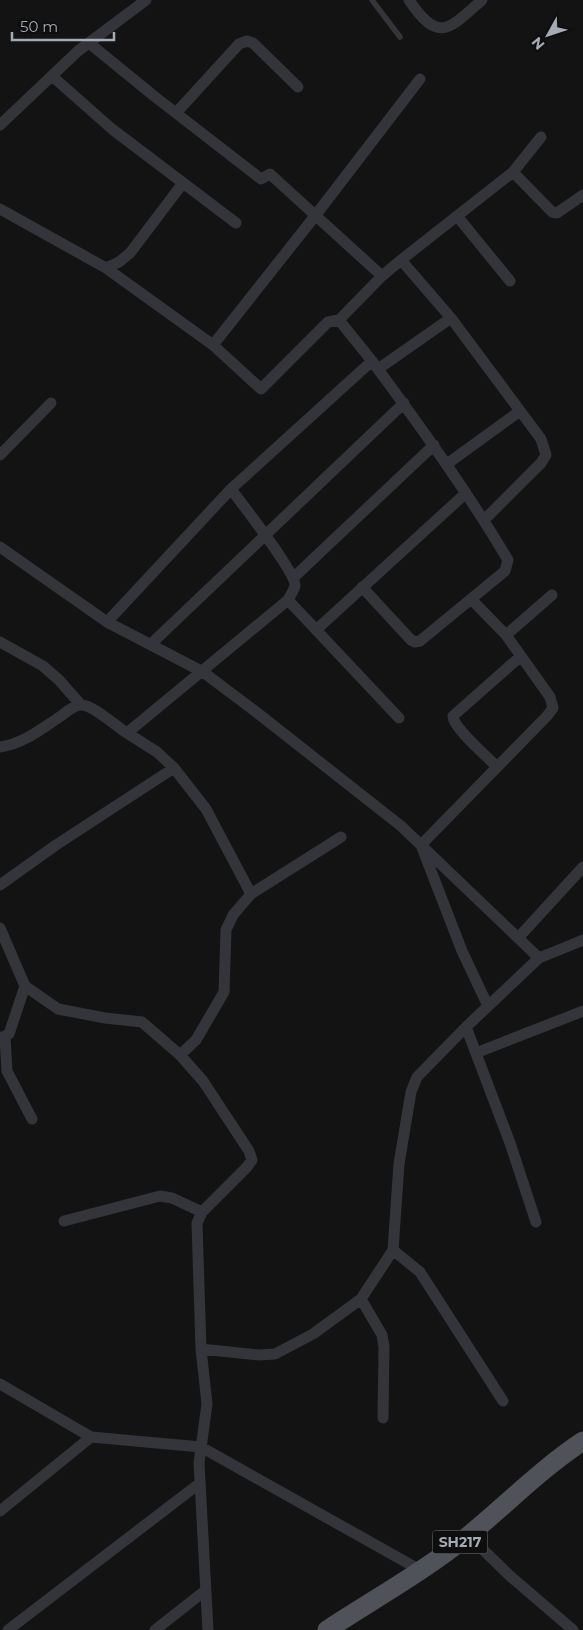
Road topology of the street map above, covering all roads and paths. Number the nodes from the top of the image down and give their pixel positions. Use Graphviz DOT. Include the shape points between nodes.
graph roads {
  1 [pos="146,0"];
  2 [pos="372,0"];
  3 [pos="409,0"];
  4 [pos="482,0"];
  5 [pos="400,37"];
  6 [pos="89,43"];
  7 [pos="52,76"];
  8 [pos="420,79"];
  9 [pos="298,87"];
  10 [pos="176,113"];
  11 [pos="0,125"];
  12 [pos="541,137"];
  13 [pos="513,172"];
  14 [pos="183,183"];
  15 [pos="583,195"];
  16 [pos="0,209"];
  17 [pos="315,216"];
  18 [pos="457,216"];
  19 [pos="236,223"];
  20 [pos="401,260"];
  21 [pos="106,268"];
  22 [pos="382,276"];
  23 [pos="510,281"];
  24 [pos="450,318"];
  25 [pos="340,320"];
  26 [pos="213,345"];
  27 [pos="375,365"];
  28 [pos="51,403"];
  29 [pos="404,403"];
  30 [pos="520,411"];
  31 [pos="434,445"];
  32 [pos="0,455"];
  33 [pos="447,464"];
  34 [pos="231,489"];
  35 [pos="466,494"];
  36 [pos="484,520"];
  37 [pos="264,535"];
  38 [pos="0,547"];
  39 [pos="293,578"];
  40 [pos="362,587"];
  41 [pos="552,596"];
  42 [pos="471,599"];
  43 [pos="288,600"];
  44 [pos="107,622"];
  45 [pos="316,630"];
  46 [pos="506,635"];
  47 [pos="0,642"];
  48 [pos="150,644"];
  49 [pos="521,656"];
  50 [pos="203,672"];
  51 [pos="81,705"];
  52 [pos="399,718"];
  53 [pos="127,733"];
  54 [pos="0,748"];
  55 [pos="498,767"];
  56 [pos="174,768"];
  57 [pos="341,837"];
  58 [pos="421,845"];
  59 [pos="583,867"];
  60 [pos="0,885"];
  61 [pos="251,894"];
  62 [pos="0,928"];
  63 [pos="518,938"];
  64 [pos="583,940"];
  65 [pos="539,958"];
  66 [pos="25,986"];
  67 [pos="488,1006"];
  68 [pos="583,1011"];
  69 [pos="466,1027"];
  70 [pos="3,1037"];
  71 [pos="476,1053"];
  72 [pos="180,1055"];
  73 [pos="32,1120"];
  74 [pos="202,1212"];
  75 [pos="64,1221"];
  76 [pos="536,1222"];
  77 [pos="393,1250"];
  78 [pos="362,1299"];
  79 [pos="201,1349"];
  80 [pos="0,1384"];
  81 [pos="503,1401"];
  82 [pos="383,1418"];
  83 [pos="91,1437"];
  84 [pos="583,1441"];
  85 [pos="201,1447"];
  86 [pos="200,1483"];
  87 [pos="0,1511"];
  88 [pos="468,1535"];
  89 [pos="420,1570"];
  90 [pos="206,1590"];
  91 [pos="8,1630"];
  92 [pos="155,1630"];
  93 [pos="208,1630"];
  94 [pos="327,1630"];
  95 [pos="573,1630"];
  1 -- 6 [label="street"];
  2 -- 5 [label="lane"];
  3 -- 4 [label="street" via="431,24 445,28 454,25"];
  6 -- 7 [label="street"];
  6 -- 10 [label="street"];
  7 -- 11 [label="street"];
  7 -- 14 [label="street"];
  8 -- 17 [label="street"];
  9 -- 10 [label="street" via="253,42 242,42"];
  10 -- 17 [label="street" via="262,179 270,174"];
  12 -- 13 [label="street"];
  13 -- 15 [label="street" via="552,212 556,213"];
  13 -- 18 [label="street"];
  14 -- 19 [label="street"];
  14 -- 21 [label="street" via="130,253"];
  16 -- 21 [label="street"];
  17 -- 22 [label="street"];
  17 -- 26 [label="street"];
  18 -- 20 [label="street"];
  18 -- 23 [label="street"];
  20 -- 22 [label="street"];
  20 -- 24 [label="street"];
  21 -- 26 [label="street"];
  22 -- 25 [label="street"];
  24 -- 27 [label="street"];
  24 -- 30 [label="street"];
  25 -- 26 [label="street" via="328,322 260,389"];
  25 -- 27 [label="street"];
  27 -- 29 [label="street"];
  27 -- 34 [label="street"];
  28 -- 32 [label="street"];
  29 -- 31 [label="street"];
  29 -- 37 [label="street"];
  30 -- 33 [label="street"];
  30 -- 36 [label="street" via="541,439 546,455"];
  31 -- 33 [label="street"];
  31 -- 39 [label="street"];
  33 -- 35 [label="street"];
  34 -- 37 [label="street"];
  34 -- 44 [label="street"];
  35 -- 36 [label="street"];
  35 -- 40 [label="street"];
  36 -- 42 [label="street" via="508,560 505,571"];
  37 -- 39 [label="street"];
  37 -- 48 [label="street"];
  38 -- 44 [label="street"];
  39 -- 43 [label="street" via="295,586"];
  40 -- 42 [label="street" via="415,642"];
  40 -- 45 [label="street"];
  41 -- 46 [label="street"];
  42 -- 46 [label="street"];
  43 -- 45 [label="street"];
  43 -- 50 [label="street"];
  44 -- 48 [label="street"];
  45 -- 52 [label="street"];
  46 -- 49 [label="street"];
  47 -- 51 [label="street" via="43,666"];
  48 -- 50 [label="street"];
  49 -- 55 [label="street" via="550,697 553,708"];
  49 -- 55 [label="street" via="453,716 460,729"];
  50 -- 53 [label="street"];
  50 -- 58 [label="street"];
  51 -- 53 [label="street" via="91,707"];
  51 -- 54 [label="street" via="22,742"];
  53 -- 56 [label="street" via="157,752"];
  55 -- 58 [label="street"];
  56 -- 60 [label="street"];
  56 -- 61 [label="street" via="206,808"];
  57 -- 61 [label="street"];
  58 -- 63 [label="street"];
  58 -- 67 [label="street" via="462,951"];
  59 -- 63 [label="street"];
  61 -- 72 [label="street" via="232,915 226,930 224,992 196,1040"];
  62 -- 66 [label="street"];
  63 -- 65 [label="street"];
  64 -- 65 [label="street"];
  65 -- 67 [label="street"];
  66 -- 70 [label="street" via="9,1034"];
  66 -- 72 [label="street" via="58,1009 142,1022"];
  67 -- 69 [label="street"];
  68 -- 71 [label="street"];
  69 -- 71 [label="street"];
  69 -- 77 [label="street" via="417,1077 411,1092 399,1164"];
  70 -- 73 [label="street" via="7,1071"];
  71 -- 76 [label="street"];
  72 -- 74 [label="street" via="203,1081 252,1160"];
  74 -- 75 [label="street" via="160,1196"];
  74 -- 79 [label="street" via="197,1223"];
  77 -- 78 [label="street"];
  77 -- 81 [label="street" via="420,1272"];
  78 -- 79 [label="street" via="313,1334 275,1354"];
  78 -- 82 [label="street" via="382,1335"];
  79 -- 85 [label="street" via="207,1404"];
  80 -- 83 [label="street"];
  83 -- 85 [label="street"];
  83 -- 87 [label="street"];
  84 -- 88 [label="main road, SH217"];
  85 -- 86 [label="street"];
  85 -- 89 [label="street"];
  86 -- 90 [label="street"];
  86 -- 91 [label="street"];
  88 -- 89 [label="main road, SH217"];
  88 -- 95 [label="street"];
  89 -- 94 [label="main road, SH217"];
  90 -- 92 [label="street"];
  90 -- 93 [label="street"];
}
